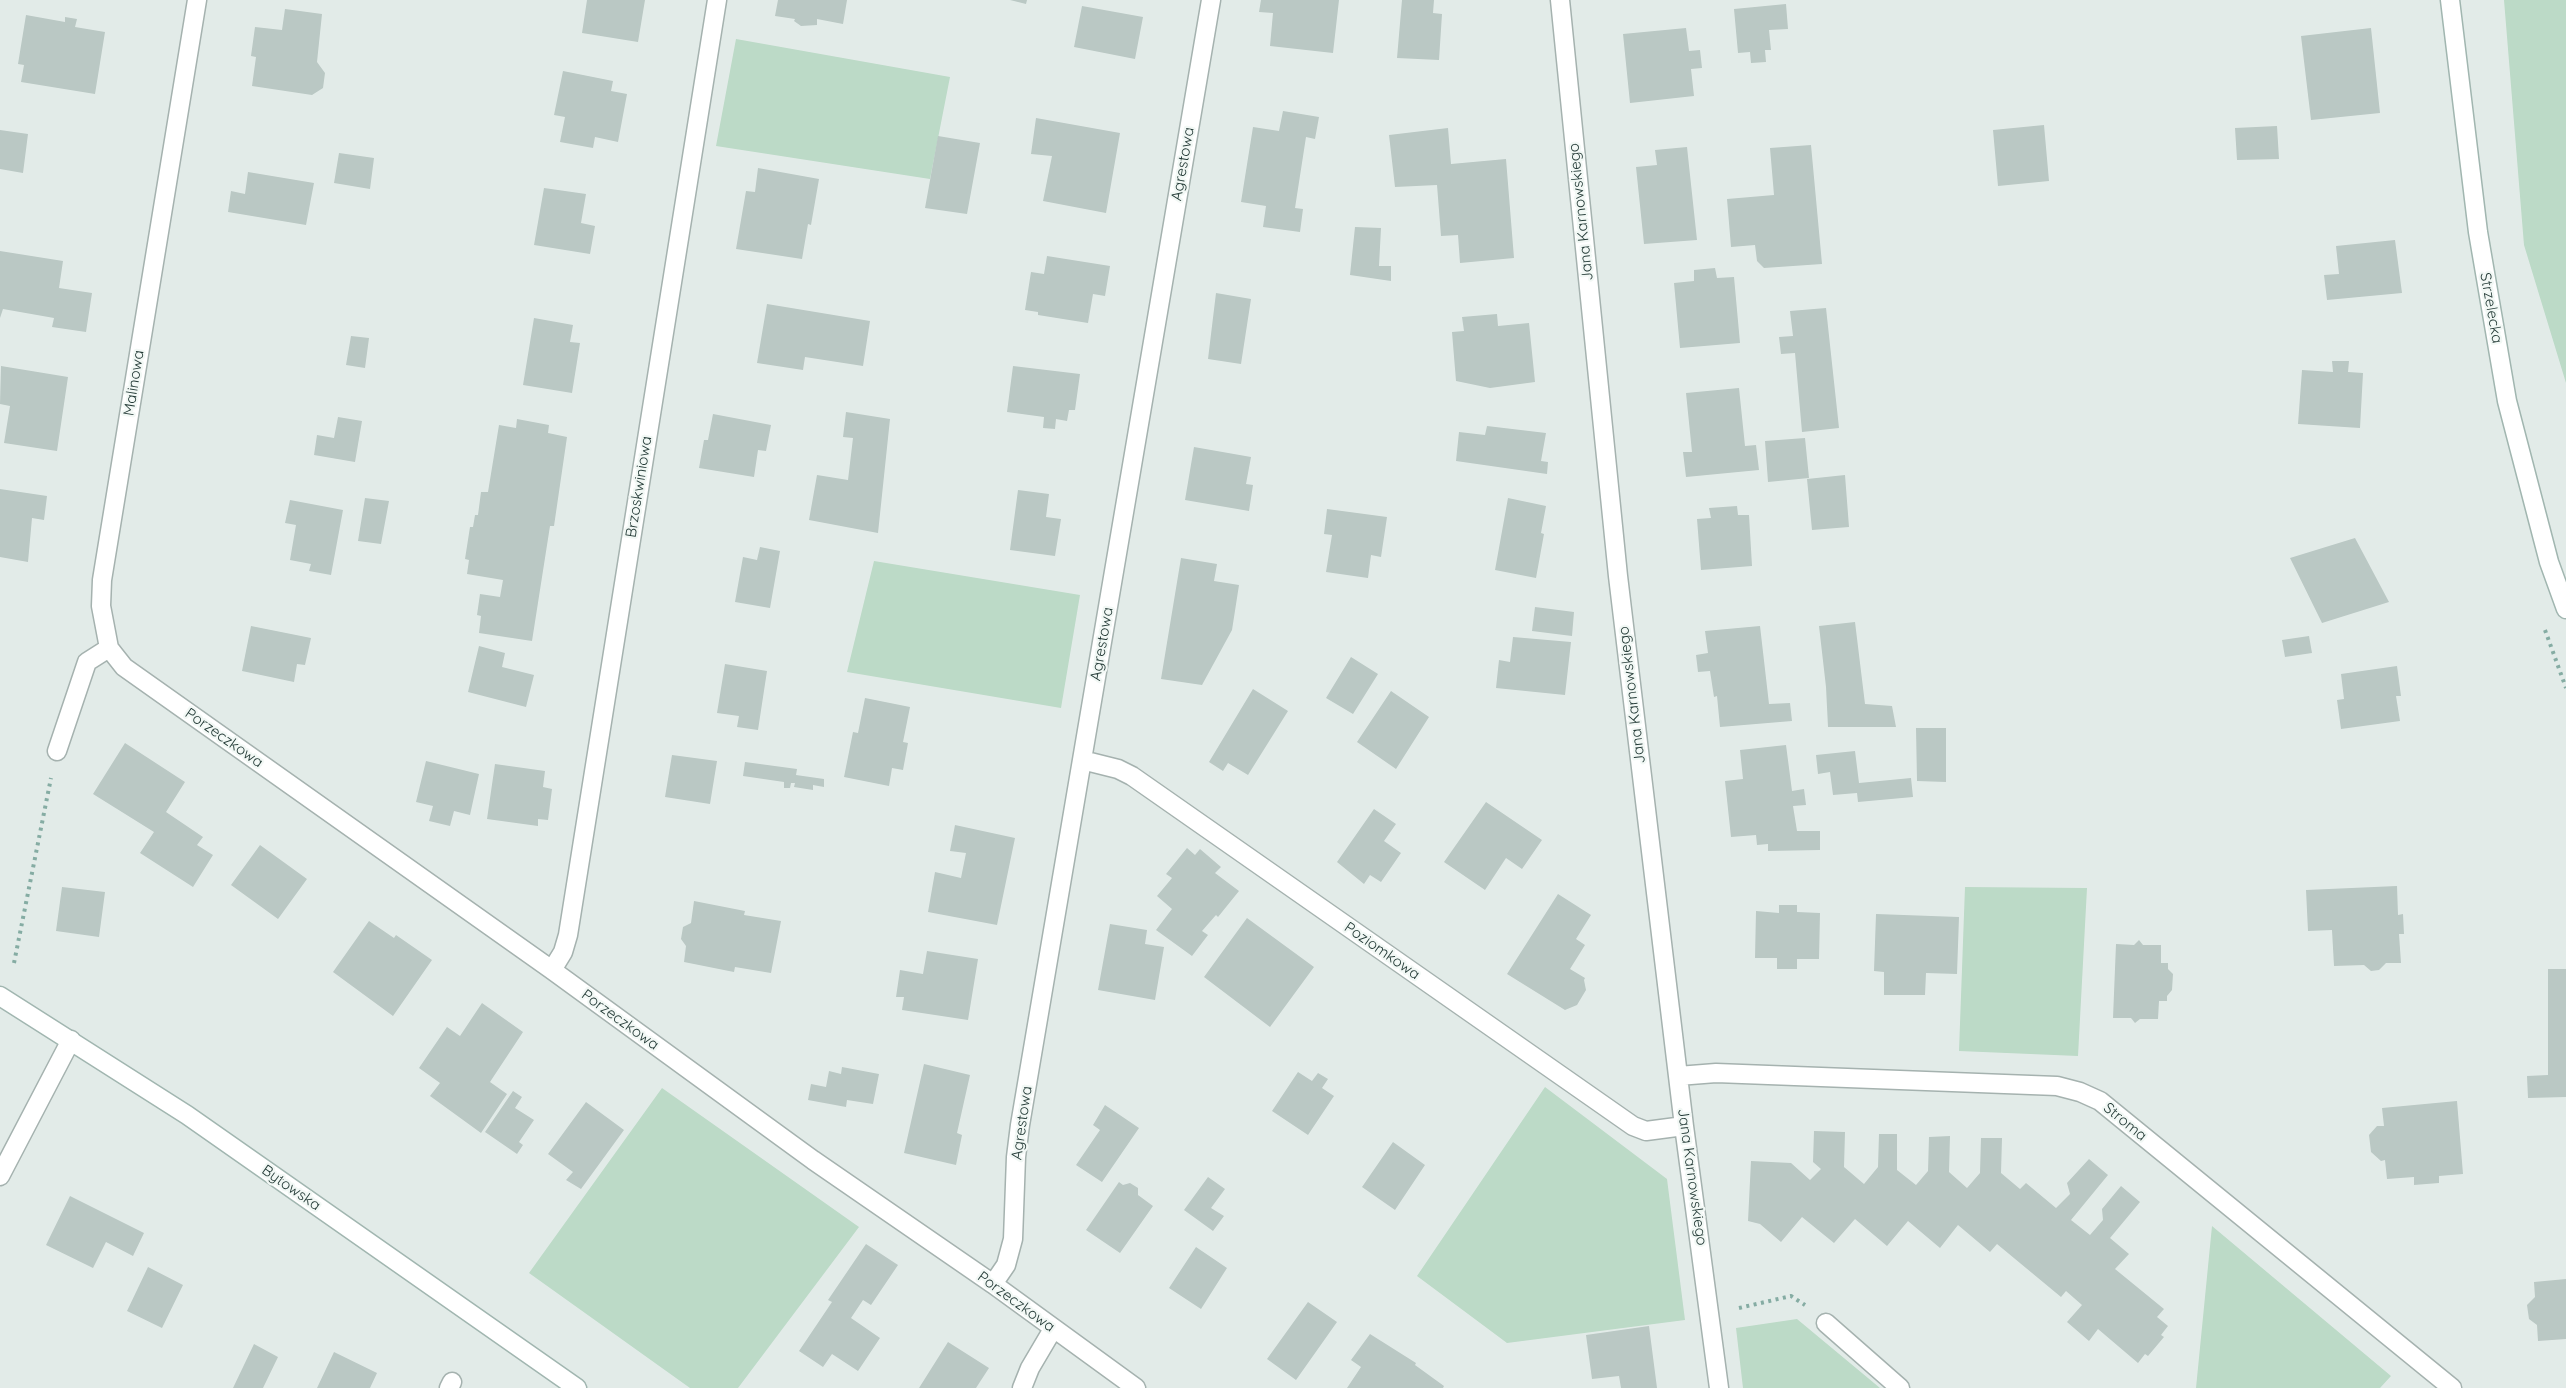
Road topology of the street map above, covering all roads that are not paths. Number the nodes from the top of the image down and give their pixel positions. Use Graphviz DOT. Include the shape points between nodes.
graph roads {
  1 [pos="197,0"];
  2 [pos="717,0"];
  3 [pos="1211,0"];
  4 [pos="1560,0"];
  5 [pos="2450,0"];
  6 [pos="2566,609"];
  7 [pos="109,648"];
  8 [pos="57,751"];
  9 [pos="1082,760"];
  10 [pos="552,970"];
  11 [pos="0,996"];
  12 [pos="71,1040"];
  13 [pos="1678,1076"];
  14 [pos="1684,1126"];
  15 [pos="0,1176"];
  16 [pos="993,1284"];
  17 [pos="1826,1323"];
  18 [pos="1053,1329"];
  19 [pos="577,1388"];
  20 [pos="1022,1388"];
  21 [pos="1136,1388"];
  22 [pos="1719,1388"];
  23 [pos="1900,1388"];
  24 [pos="2452,1388"];
  1 -- 7 [label="street, Malinowa" via="102,580 101,606"];
  2 -- 10 [label="street, Brzoskwiniowa" via="568,935"];
  3 -- 9 [label="street, Agrestowa"];
  4 -- 13 [label="street, Jana Karnowskiego" via="1618,576"];
  5 -- 6 [label="street, Strzelecka" via="2478,232 2507,400 2549,562"];
  7 -- 8 [label="street" via="87,662"];
  7 -- 10 [label="street, Porzeczkowa" via="124,667"];
  9 -- 14 [label="street, Poziomkowa" via="1132,776 1633,1126 1646,1131"];
  9 -- 16 [label="street, Agrestowa" via="1020,1125 1013,1239 1006,1264"];
  10 -- 16 [label="street, Porzeczkowa" via="813,1160"];
  11 -- 12 [label="street, Bytowska"];
  12 -- 15 [label="street"];
  12 -- 19 [label="street, Bytowska" via="187,1115"];
  13 -- 14 [label="street, Jana Karnowskiego"];
  13 -- 24 [label="street, Stroma" via="1716,1073 2057,1086 2080,1092 2100,1101"];
  14 -- 22 [label="street, Jana Karnowskiego"];
  16 -- 18 [label="street, Porzeczkowa"];
  17 -- 23 [label="street"];
  18 -- 20 [label="street"];
  18 -- 21 [label="street, Porzeczkowa"];
}
